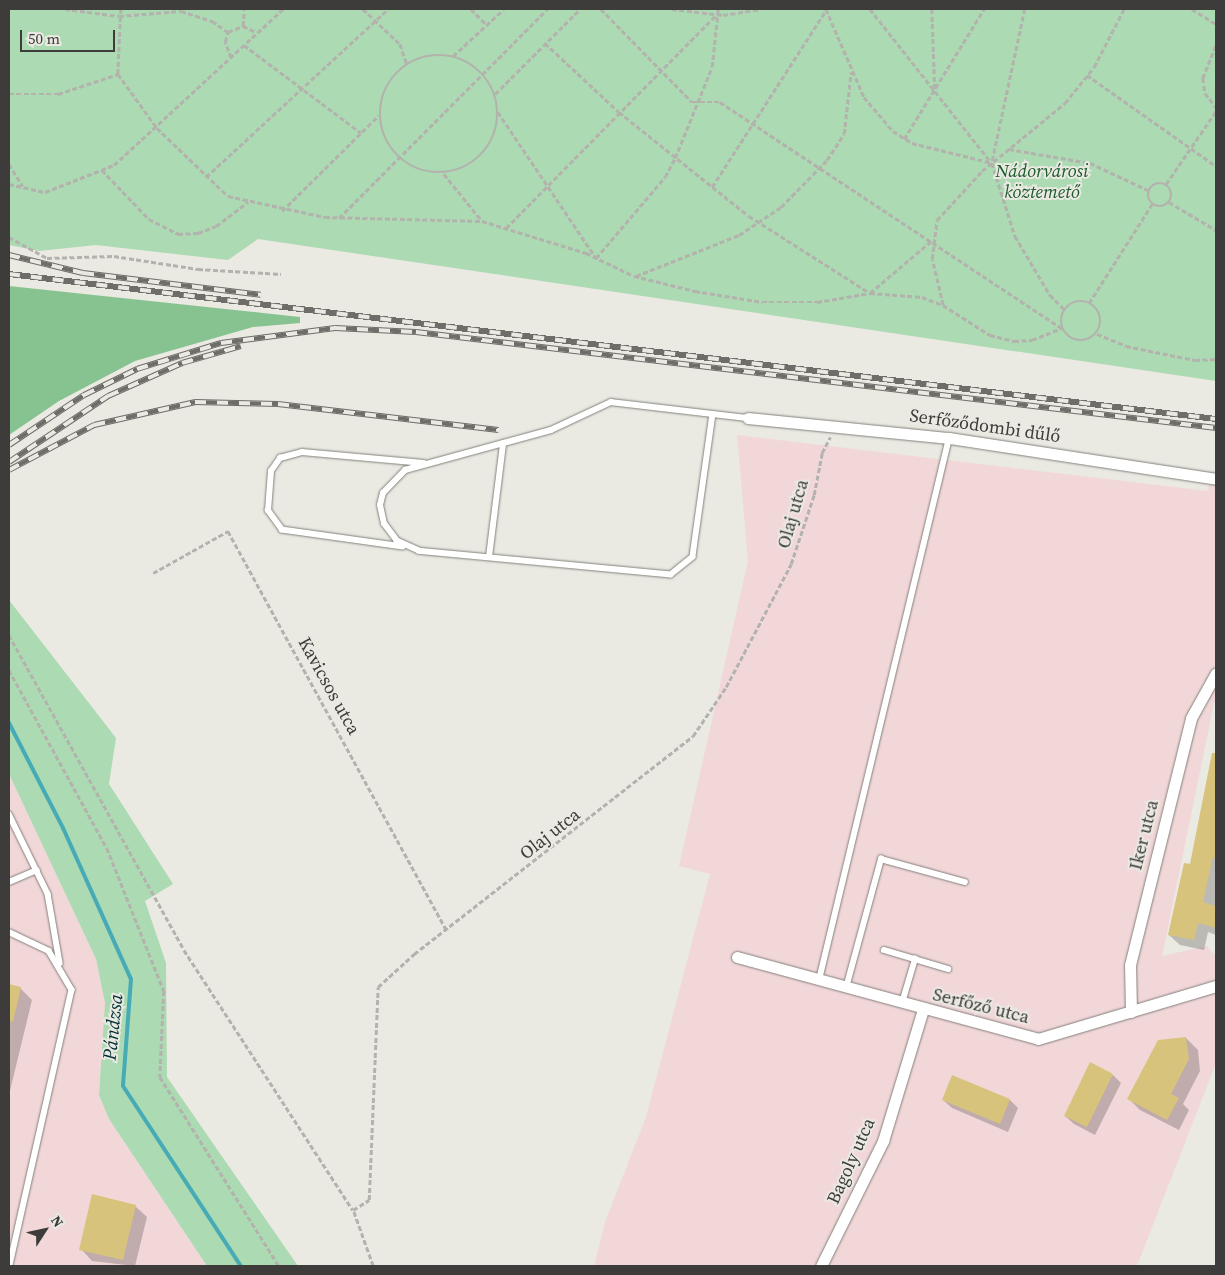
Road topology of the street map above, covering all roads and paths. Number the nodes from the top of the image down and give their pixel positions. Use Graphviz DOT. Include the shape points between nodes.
graph roads {
  1 [pos="65,9"];
  2 [pos="122,9"];
  3 [pos="244,9"];
  4 [pos="283,9"];
  5 [pos="364,9"];
  6 [pos="388,9"];
  7 [pos="471,9"];
  8 [pos="504,9"];
  9 [pos="547,9"];
  10 [pos="580,9"];
  11 [pos="601,9"];
  12 [pos="672,9"];
  13 [pos="718,9"];
  14 [pos="760,9"];
  15 [pos="826,9"];
  16 [pos="870,9"];
  17 [pos="932,9"];
  18 [pos="984,9"];
  19 [pos="1025,9"];
  20 [pos="1124,9"];
  21 [pos="1192,9"];
  22 [pos="717,14"];
  23 [pos="119,16"];
  24 [pos="378,19"];
  25 [pos="1216,24"];
  26 [pos="487,25"];
  27 [pos="243,26"];
  28 [pos="228,32"];
  29 [pos="256,32"];
  30 [pos="544,43"];
  31 [pos="244,45"];
  32 [pos="1216,46"];
  33 [pos="453,56"];
  34 [pos="231,58"];
  35 [pos="407,64"];
  36 [pos="660,71"];
  37 [pos="851,72"];
  38 [pos="118,74"];
  39 [pos="482,74"];
  40 [pos="1087,75"];
  41 [pos="300,90"];
  42 [pos="936,91"];
  43 [pos="9,94"];
  44 [pos="495,94"];
  45 [pos="700,102"];
  46 [pos="1216,109"];
  47 [pos="498,112"];
  48 [pos="619,112"];
  49 [pos="379,115"];
  50 [pos="753,124"];
  51 [pos="158,128"];
  52 [pos="361,133"];
  53 [pos="904,139"];
  54 [pos="1191,148"];
  55 [pos="1009,149"];
  56 [pos="675,158"];
  57 [pos="398,159"];
  58 [pos="992,163"];
  59 [pos="9,164"];
  60 [pos="1216,166"];
  61 [pos="820,168"];
  62 [pos="102,170"];
  63 [pos="444,174"];
  64 [pos="206,176"];
  65 [pos="9,184"];
  66 [pos="549,184"];
  67 [pos="1166,184"];
  68 [pos="24,187"];
  69 [pos="712,187"];
  70 [pos="1148,190"];
  71 [pos="248,202"];
  72 [pos="1170,202"];
  73 [pos="1152,204"];
  74 [pos="282,211"];
  75 [pos="339,218"];
  76 [pos="482,221"];
  77 [pos="760,223"];
  78 [pos="506,228"];
  79 [pos="1216,230"];
  80 [pos="9,237"];
  81 [pos="931,241"];
  82 [pos="596,258"];
  83 [pos="281,274"];
  84 [pos="634,276"];
  85 [pos="870,293"];
  86 [pos="1089,303"];
  87 [pos="943,305"];
  88 [pos="1065,310"];
  89 [pos="1062,328"];
  90 [pos="1097,334"];
  91 [pos="1216,359"];
  92 [pos="713,414"];
  93 [pos="748,418"];
  94 [pos="842,426"];
  95 [pos="949,438"];
  96 [pos="503,444"];
  97 [pos="428,464"];
  98 [pos="1216,479"];
  99 [pos="406,547"];
  100 [pos="489,557"];
  101 [pos="153,573"];
  102 [pos="9,635"];
  103 [pos="9,670"];
  104 [pos="1216,673"];
  105 [pos="9,814"];
  106 [pos="37,870"];
  107 [pos="9,882"];
  108 [pos="965,882"];
  109 [pos="446,929"];
  110 [pos="9,932"];
  111 [pos="884,950"];
  112 [pos="737,957"];
  113 [pos="915,959"];
  114 [pos="60,963"];
  115 [pos="948,969"];
  116 [pos="820,980"];
  117 [pos="1216,986"];
  118 [pos="846,988"];
  119 [pos="902,1004"];
  120 [pos="922,1009"];
  121 [pos="1131,1012"];
  122 [pos="353,1210"];
  123 [pos="10,1266"];
  124 [pos="279,1266"];
  125 [pos="373,1266"];
  126 [pos="821,1266"];
  1 -- 23 [label="path"];
  2 -- 23 [label="path"];
  3 -- 27 [label="path"];
  4 -- 29 [label="path"];
  5 -- 24 [label="path"];
  6 -- 24 [label="path"];
  7 -- 26 [label="path"];
  8 -- 26 [label="path"];
  9 -- 39 [label="path"];
  10 -- 30 [label="path"];
  11 -- 36 [label="path"];
  12 -- 22 [label="path"];
  13 -- 22 [label="path"];
  14 -- 22 [label="path"];
  15 -- 37 [label="path"];
  15 -- 50 [label="path"];
  16 -- 42 [label="path"];
  17 -- 42 [label="path"];
  18 -- 42 [label="path"];
  19 -- 58 [label="path"];
  20 -- 40 [label="path"];
  21 -- 25 [label="path"];
  22 -- 36 [label="path"];
  22 -- 45 [label="path" via="712,67"];
  23 -- 28 [label="path" via="181,11 212,21"];
  23 -- 38 [label="path"];
  24 -- 35 [label="path" via="400,44"];
  24 -- 41 [label="path"];
  26 -- 33 [label="path"];
  27 -- 28 [label="path"];
  27 -- 29 [label="path"];
  28 -- 34 [label="path" via="225,42"];
  29 -- 31 [label="path"];
  30 -- 44 [label="path"];
  30 -- 48 [label="path"];
  31 -- 34 [label="path"];
  31 -- 41 [label="path"];
  32 -- 46 [label="path" via="1203,78 1205,93"];
  33 -- 35 [label="path" via="429,56"];
  33 -- 39 [label="path"];
  34 -- 51 [label="path"];
  35 -- 49 [label="path" via="392,77"];
  36 -- 45 [label="path" via="692,102"];
  36 -- 48 [label="path"];
  37 -- 53 [label="path" via="878,116"];
  37 -- 61 [label="path" via="844,134"];
  38 -- 43 [label="path" via="58,94"];
  38 -- 51 [label="path"];
  39 -- 44 [label="path"];
  39 -- 57 [label="path"];
  40 -- 54 [label="path"];
  40 -- 55 [label="path" via="1065,103"];
  41 -- 52 [label="path"];
  41 -- 64 [label="path"];
  42 -- 53 [label="path"];
  42 -- 58 [label="path"];
  44 -- 47 [label="path"];
  45 -- 50 [label="path" via="720,102"];
  45 -- 56 [label="path"];
  46 -- 54 [label="path"];
  47 -- 63 [label="path" via="496,130 483,154 462,170"];
  47 -- 66 [label="path"];
  48 -- 56 [label="path"];
  48 -- 66 [label="path"];
  49 -- 52 [label="path"];
  49 -- 57 [label="path" via="388,146"];
  50 -- 61 [label="path"];
  50 -- 69 [label="path"];
  51 -- 62 [label="path"];
  51 -- 64 [label="path"];
  52 -- 74 [label="path"];
  53 -- 58 [label="path" via="964,159"];
  54 -- 60 [label="path"];
  54 -- 67 [label="path"];
  55 -- 58 [label="path"];
  55 -- 70 [label="path" via="1090,163"];
  56 -- 69 [label="path"];
  56 -- 82 [label="path" via="665,177"];
  57 -- 63 [label="path" via="412,168"];
  57 -- 75 [label="path"];
  58 -- 81 [label="path" via="948,204"];
  58 -- 88 [label="path" via="1014,236 1050,295"];
  59 -- 68 [label="path"];
  61 -- 77 [label="path"];
  61 -- 81 [label="path"];
  62 -- 68 [label="path" via="45,192"];
  62 -- 71 [label="path" via="149,219 178,234 198,233 216,226"];
  63 -- 76 [label="path"];
  64 -- 71 [label="path" via="228,196"];
  65 -- 68 [label="path"];
  66 -- 78 [label="path"];
  66 -- 82 [label="path"];
  67 -- 70 [label="path" via="1156,183"];
  67 -- 72 [label="path" via="1172,194"];
  69 -- 77 [label="path"];
  70 -- 73 [label="path"];
  71 -- 74 [label="path"];
  72 -- 73 [label="path" via="1163,206"];
  72 -- 79 [label="path"];
  73 -- 86 [label="path"];
  74 -- 75 [label="path"];
  75 -- 76 [label="path"];
  76 -- 78 [label="path"];
  77 -- 84 [label="path" via="702,252"];
  77 -- 85 [label="path"];
  78 -- 82 [label="path"];
  80 -- 83 [label="path" via="47,258 114,256 198,269"];
  81 -- 85 [label="path"];
  81 -- 87 [label="path"];
  81 -- 89 [label="path"];
  82 -- 84 [label="path"];
  84 -- 85 [label="path" via="762,302 817,302"];
  85 -- 87 [label="path" via="922,297"];
  86 -- 88 [label="path" via="1073,303"];
  86 -- 90 [label="path" via="1101,316"];
  87 -- 89 [label="path" via="990,335 1014,342"];
  88 -- 89 [label="path"];
  89 -- 90 [label="path" via="1069,338 1081,342"];
  90 -- 91 [label="path" via="1134,348 1195,360"];
  92 -- 93 [label="lane"];
  92 -- 96 [label="lane" via="611,402 551,430"];
  92 -- 100 [label="lane" via="693,557 679,572 671,575"];
  93 -- 94 [label="street, Serfőződombi dűlő"];
  94 -- 95 [label="street, Serfőződombi dűlő"];
  94 -- 109 [label="path, Olaj utca" via="822,453 814,495 792,564 726,687 694,736"];
  95 -- 98 [label="street, Serfőződombi dűlő"];
  95 -- 116 [label="lane"];
  96 -- 97 [label="lane"];
  96 -- 100 [label="lane"];
  97 -- 99 [label="lane" via="395,476 380,504 390,535"];
  97 -- 99 [label="lane" via="302,452 280,458 271,471 268,511 282,530"];
  99 -- 100 [label="lane"];
  101 -- 109 [label="path, Kavicsos utca" via="228,531"];
  102 -- 122 [label="path" via="184,950"];
  103 -- 124 [label="path" via="107,848 164,991 160,1077"];
  104 -- 121 [label="street, Iker utca" via="1191,718 1130,965"];
  105 -- 106 [label="lane"];
  106 -- 107 [label="lane"];
  106 -- 114 [label="lane" via="48,894"];
  108 -- 118 [label="lane" via="881,859"];
  109 -- 122 [label="path, Olaj utca" via="378,987 369,1200"];
  110 -- 114 [label="lane" via="37,942"];
  111 -- 113 [label="lane"];
  112 -- 116 [label="street, Serfőző utca"];
  113 -- 115 [label="lane"];
  113 -- 119 [label="lane"];
  114 -- 123 [label="lane" via="72,990 72,1002"];
  116 -- 118 [label="street, Serfőző utca"];
  117 -- 121 [label="street, Serfőző utca"];
  118 -- 119 [label="street, Serfőző utca"];
  119 -- 120 [label="street, Serfőző utca"];
  120 -- 121 [label="street, Serfőző utca" via="1038,1039"];
  120 -- 126 [label="street, Bagoly utca" via="883,1141"];
  122 -- 125 [label="path"];
}
